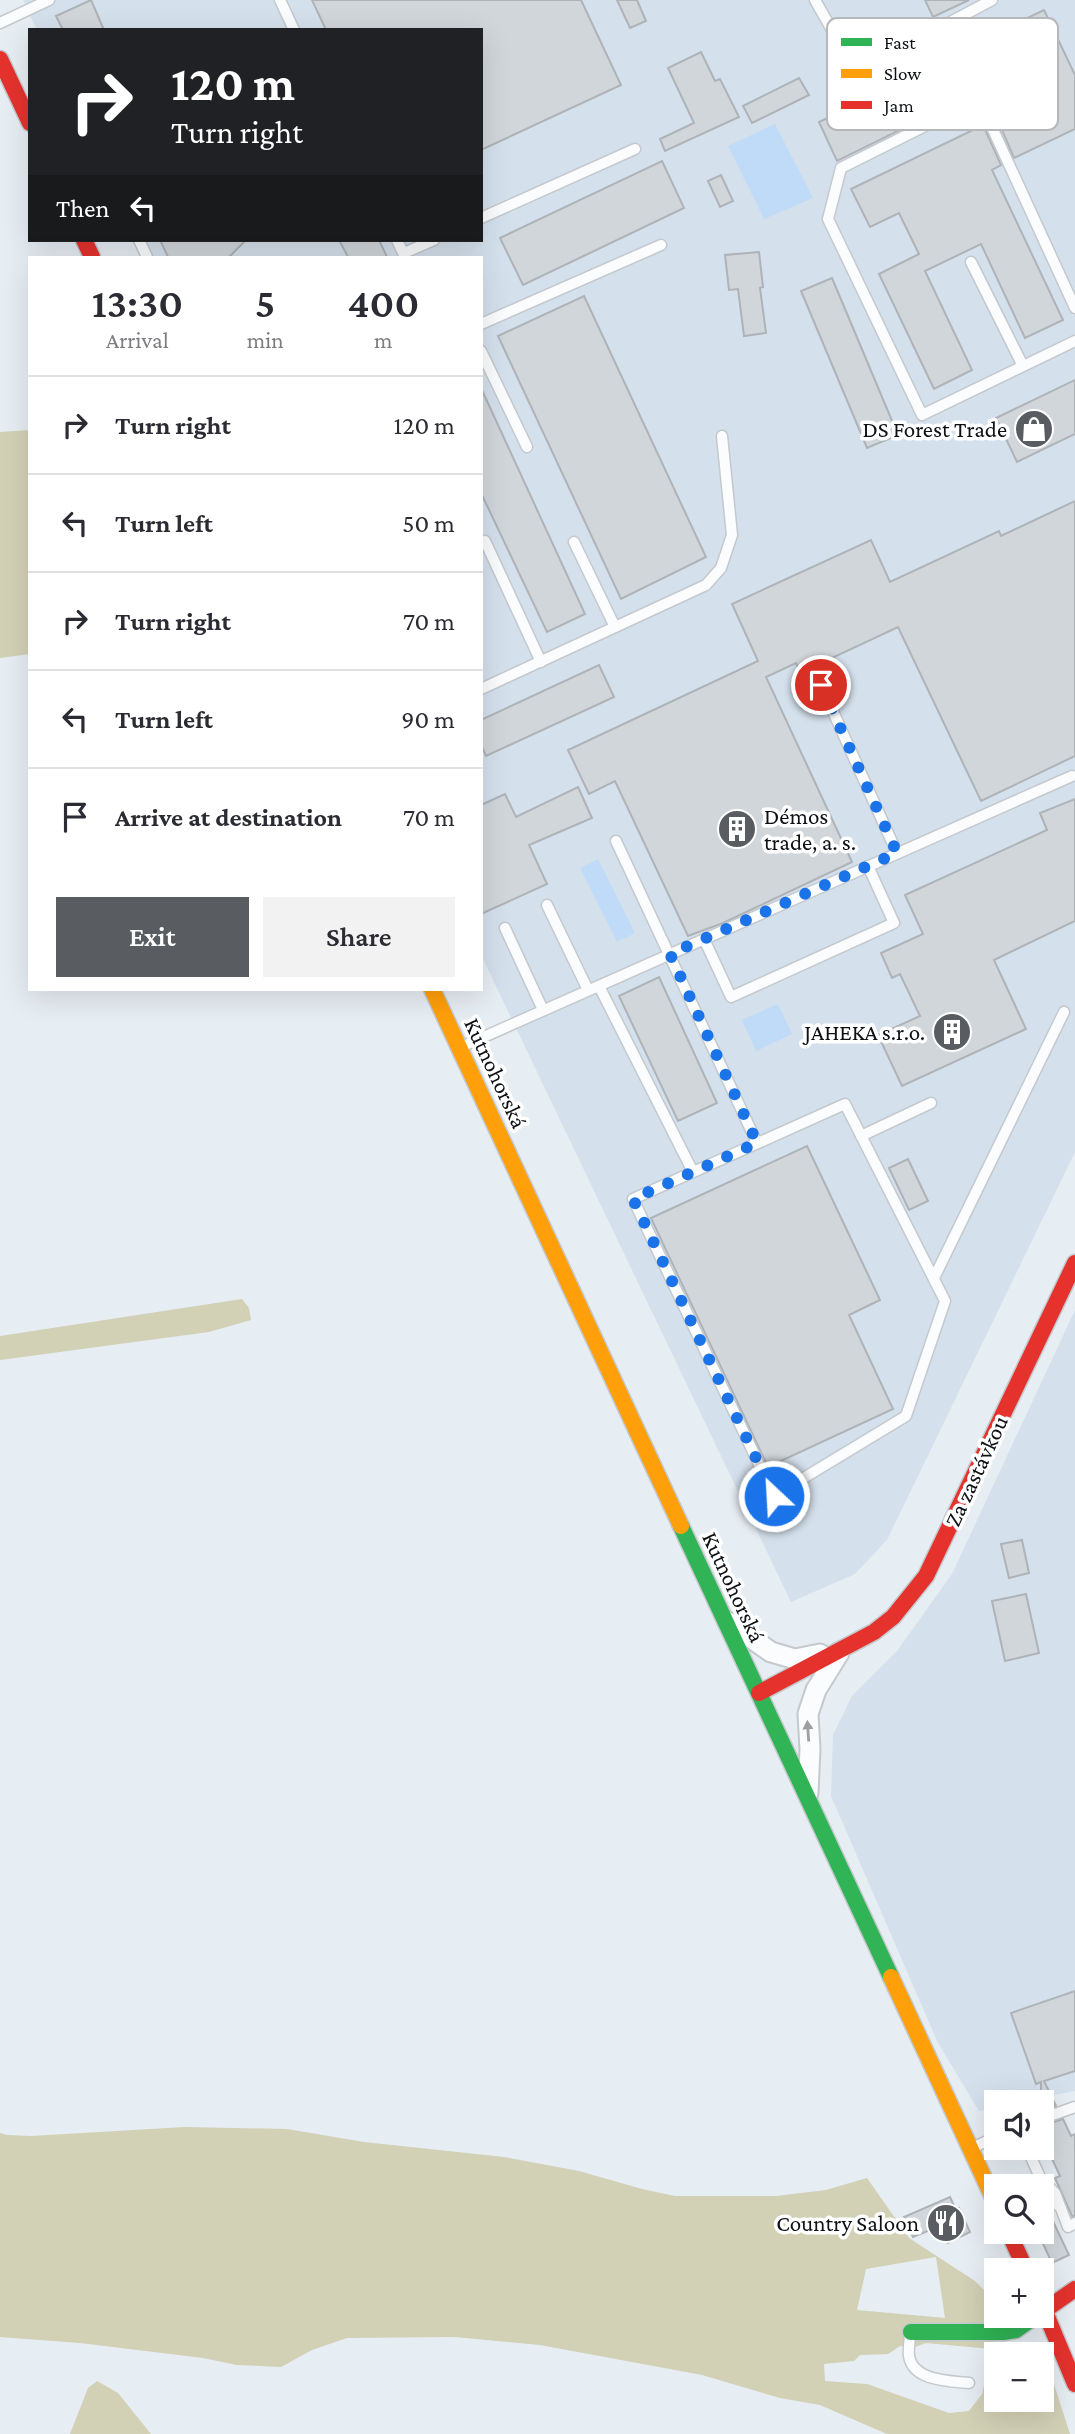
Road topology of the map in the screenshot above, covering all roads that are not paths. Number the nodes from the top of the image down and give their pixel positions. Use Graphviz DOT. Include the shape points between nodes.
graph roads {
  1 [pos="49,0"];
  2 [pos="280,0"];
  3 [pos="815,0"];
  4 [pos="992,0"];
  5 [pos="958,18"];
  6 [pos="827,21"];
  7 [pos="0,23"];
  8 [pos="293,28"];
  9 [pos="0,59"];
  10 [pos="28,119"];
  11 [pos="917,130"];
  12 [pos="993,130"];
  13 [pos="635,149"];
  14 [pos="483,217"];
  15 [pos="430,242"];
  16 [pos="661,244"];
  17 [pos="405,255"];
  18 [pos="971,262"];
  19 [pos="1075,308"];
  20 [pos="483,323"];
  21 [pos="1075,341"];
  22 [pos="483,355"];
  23 [pos="1024,366"];
  24 [pos="722,436"];
  25 [pos="527,447"];
  26 [pos="483,540"];
  27 [pos="574,542"];
  28 [pos="615,627"];
  29 [pos="541,662"];
  30 [pos="821,685"];
  31 [pos="483,688"];
  32 [pos="1072,776"];
  33 [pos="616,841"];
  34 [pos="897,853"];
  35 [pos="868,866"];
  36 [pos="547,905"];
  37 [pos="505,928"];
  38 [pos="704,939"];
  39 [pos="670,954"];
  40 [pos="599,986"];
  41 [pos="588,990"];
  42 [pos="433,991"];
  43 [pos="543,1010"];
  44 [pos="1064,1012"];
  45 [pos="459,1048"];
  46 [pos="931,1103"];
  47 [pos="861,1136"];
  48 [pos="757,1143"];
  49 [pos="693,1172"];
  50 [pos="1075,1263"];
  51 [pos="934,1278"];
  52 [pos="724,1619"];
  53 [pos="842,1650"];
  54 [pos="759,1693"];
  55 [pos="808,1799"];
  56 [pos="1075,2107"];
  57 [pos="1054,2114"];
  58 [pos="984,2143"];
  59 [pos="970,2149"];
  60 [pos="1033,2160"];
  61 [pos="984,2179"];
  62 [pos="1075,2223"];
  63 [pos="1075,2289"];
  64 [pos="1054,2302"];
  65 [pos="1018,2328"];
  66 [pos="1049,2328"];
  67 [pos="911,2332"];
  68 [pos="969,2383"];
  69 [pos="1075,2384"];
  1 -- 7 [label="lane"];
  2 -- 8 [label="lane"];
  3 -- 6 [label="lane"];
  4 -- 5 [label="lane"];
  9 -- 10 [label="main road"];
  11 -- 23 [label="lane" via="841,168 828,219 922,415"];
  12 -- 19 [label="lane"];
  13 -- 14 [label="lane"];
  15 -- 17 [label="lane"];
  16 -- 20 [label="lane"];
  18 -- 23 [label="lane"];
  21 -- 23 [label="lane"];
  22 -- 25 [label="lane"];
  24 -- 28 [label="lane" via="732,535 721,568 706,585"];
  26 -- 29 [label="lane"];
  27 -- 28 [label="lane"];
  28 -- 29 [label="lane"];
  29 -- 31 [label="lane"];
  30 -- 34 [label="lane"];
  32 -- 34 [label="lane"];
  33 -- 39 [label="lane"];
  34 -- 35 [label="lane"];
  35 -- 38 [label="lane"];
  35 -- 38 [label="lane" via="894,923 731,997"];
  36 -- 41 [label="lane"];
  37 -- 43 [label="lane"];
  38 -- 39 [label="lane"];
  39 -- 40 [label="lane"];
  39 -- 48 [label="lane"];
  40 -- 41 [label="lane"];
  40 -- 49 [label="lane"];
  41 -- 43 [label="lane"];
  42 -- 45 [label="main road, Kutnohorská"];
  43 -- 45 [label="lane"];
  44 -- 51 [label="lane"];
  45 -- 52 [label="main road, Kutnohorská"];
  46 -- 47 [label="lane"];
  47 -- 48 [label="lane" via="845,1104"];
  47 -- 51 [label="lane"];
  48 -- 49 [label="lane"];
  49 -- 51 [label="lane" via="633,1199 774,1496 906,1416 945,1301"];
  50 -- 53 [label="main road, Za zastávkou" via="926,1576 893,1617"];
  52 -- 53 [label="street, Za zastávkou" via="771,1652 795,1658"];
  52 -- 54 [label="main road, Kutnohorská"];
  53 -- 54 [label="main road, Za zastávkou"];
  55 -- 53 [label="street, Za zastávkou, one-way" via="808,1713 816,1690"];
  54 -- 55 [label="main road, Kutnohorská"];
  55 -- 59 [label="main road, Kutnohorská"];
  56 -- 57 [label="lane"];
  58 -- 59 [label="lane"];
  59 -- 61 [label="main road, Kutnohorská"];
  60 -- 62 [label="lane" via="1055,2193 1068,2227"];
  63 -- 64 [label="main road"];
  65 -- 67 [label="main road"];
  66 -- 69 [label="main road"];
  67 -- 68 [label="lane" via="908,2354 916,2369 926,2376"];
}
